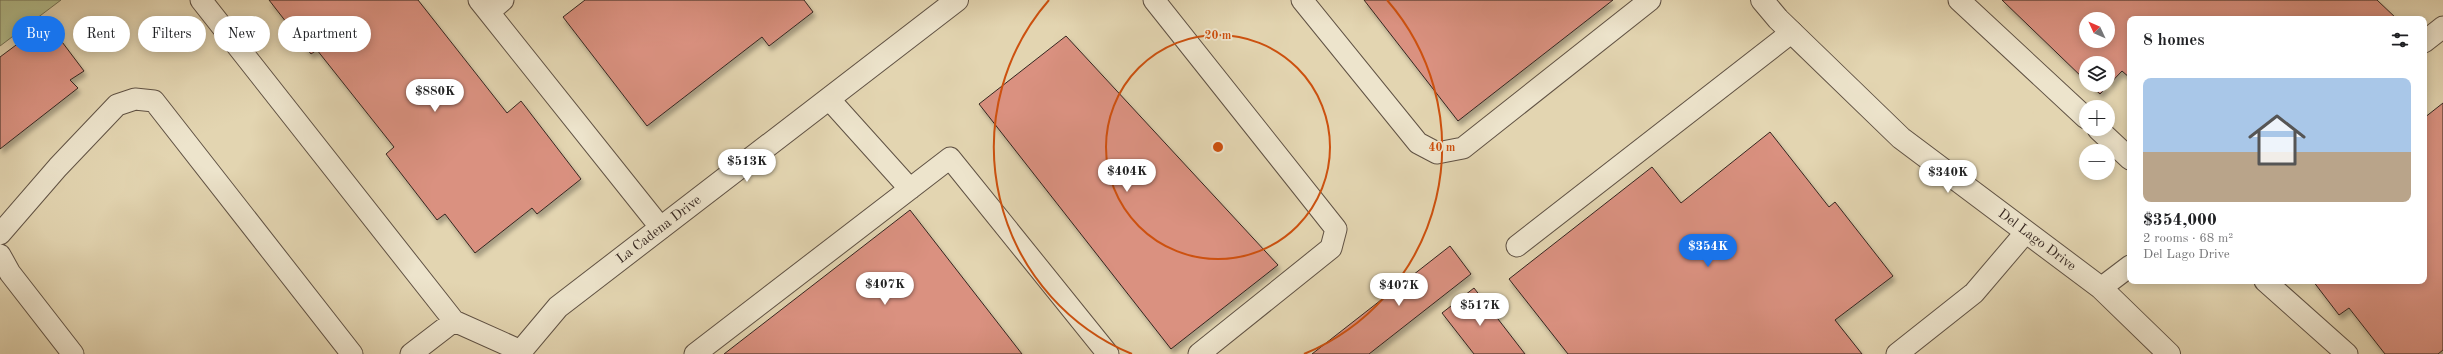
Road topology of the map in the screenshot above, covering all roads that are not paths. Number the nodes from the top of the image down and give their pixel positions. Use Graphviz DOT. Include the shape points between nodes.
graph roads {
  1 [pos="201,0"];
  2 [pos="1154,0"];
  3 [pos="1302,0"];
  4 [pos="1650,0"];
  5 [pos="1762,0"];
  6 [pos="1959,0"];
  7 [pos="490,4"];
  8 [pos="945,4"];
  9 [pos="2443,27"];
  10 [pos="1792,32"];
  11 [pos="2427,40"];
  12 [pos="829,99"];
  13 [pos="2079,111"];
  14 [pos="2105,136"];
  15 [pos="2127,156"];
  16 [pos="910,189"];
  17 [pos="661,228"];
  18 [pos="2026,232"];
  19 [pos="0,234"];
  20 [pos="1517,246"];
  21 [pos="0,254"];
  22 [pos="2127,268"];
  23 [pos="2268,284"];
  24 [pos="2101,288"];
  25 [pos="454,321"];
  26 [pos="521,352"];
  27 [pos="73,354"];
  28 [pos="352,354"];
  29 [pos="411,354"];
  30 [pos="695,354"];
  31 [pos="1108,354"];
  32 [pos="1198,354"];
  33 [pos="1897,354"];
  34 [pos="2169,354"];
  35 [pos="2347,354"];
  1 -- 25 [label="lane"];
  2 -- 32 [label="lane" via="1336,229 1331,248"];
  3 -- 4 [label="lane" via="1418,143 1438,153 1463,148"];
  5 -- 10 [label="street, Del Lago Drive"];
  6 -- 13 [label="lane"];
  7 -- 17 [label="lane"];
  8 -- 12 [label="street, La Cadena Drive"];
  9 -- 11 [label="lane"];
  10 -- 18 [label="street, Del Lago Drive" via="1900,138"];
  10 -- 20 [label="lane"];
  12 -- 16 [label="lane"];
  12 -- 17 [label="street, La Cadena Drive"];
  14 -- 15 [label="lane"];
  16 -- 30 [label="lane"];
  16 -- 31 [label="lane" via="950,158"];
  17 -- 26 [label="street, La Cadena Drive" via="558,307"];
  18 -- 24 [label="street, Del Lago Drive"];
  18 -- 33 [label="lane" via="1974,293"];
  19 -- 28 [label="lane" via="58,167 117,105 135,99 154,101"];
  21 -- 27 [label="lane" via="10,273"];
  22 -- 24 [label="lane"];
  23 -- 35 [label="lane"];
  24 -- 34 [label="street, Del Lago Drive"];
  25 -- 26 [label="lane"];
  25 -- 29 [label="lane"];
}
